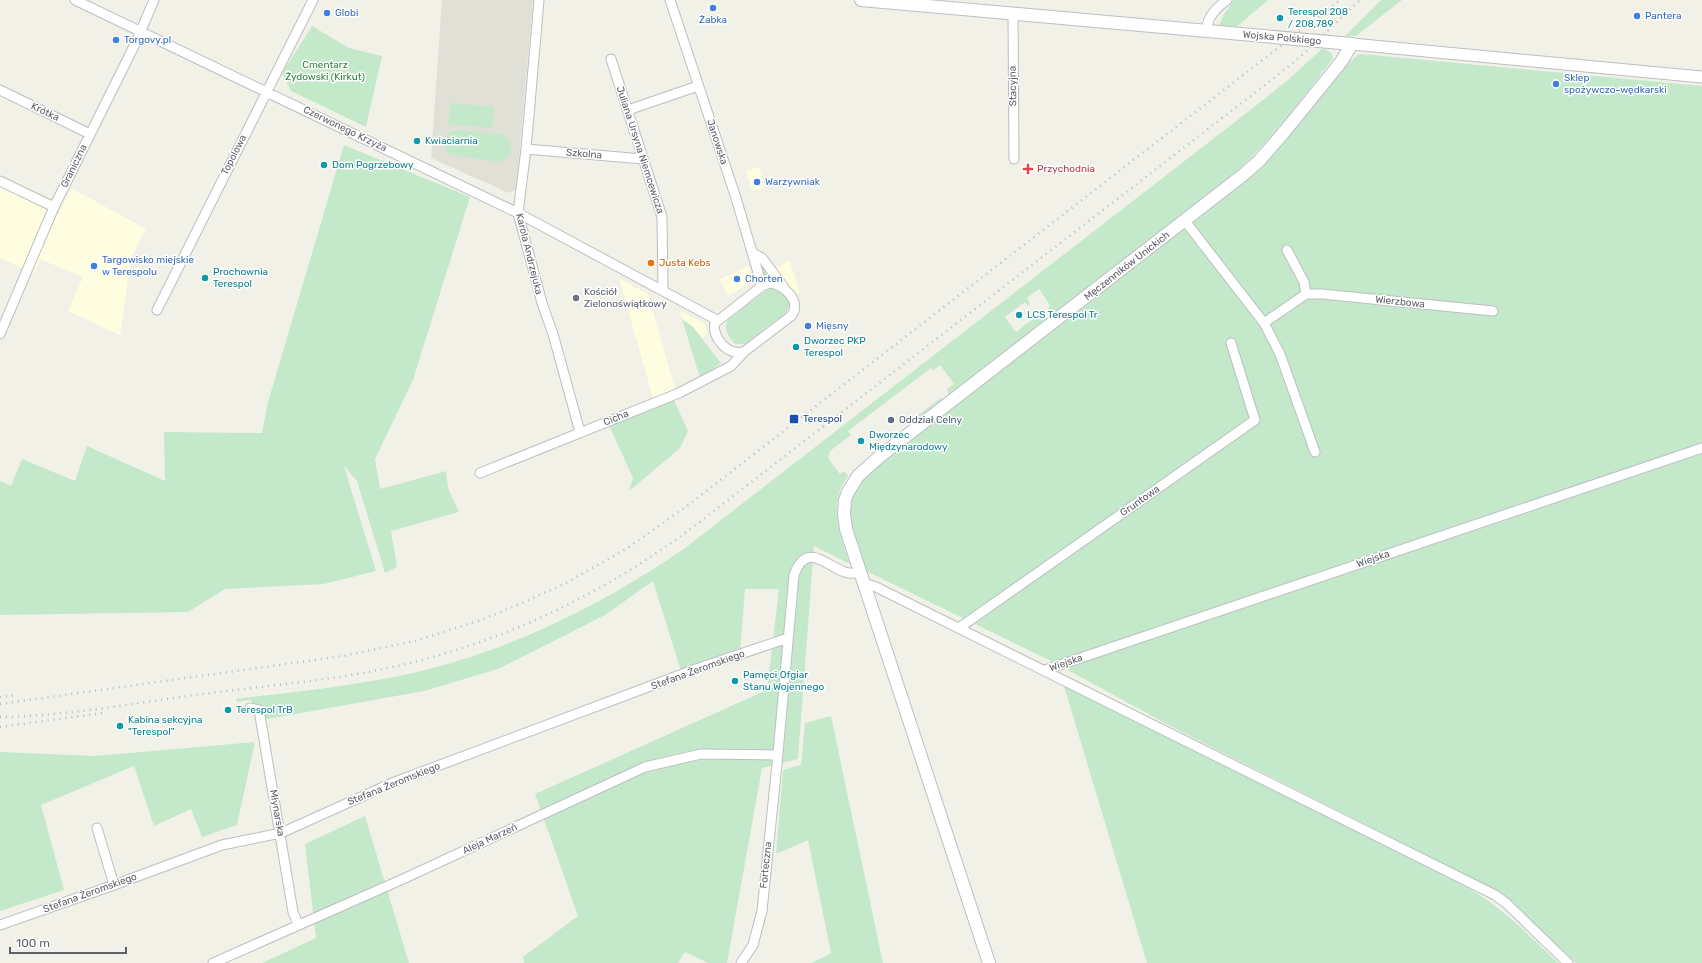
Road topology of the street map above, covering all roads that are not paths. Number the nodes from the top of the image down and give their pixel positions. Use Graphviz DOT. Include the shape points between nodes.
graph roads {
  1 [pos="75,0"];
  2 [pos="154,0"];
  3 [pos="313,0"];
  4 [pos="539,0"];
  5 [pos="670,0"];
  6 [pos="861,0"];
  7 [pos="1226,0"];
  8 [pos="1013,14"];
  9 [pos="140,31"];
  10 [pos="1206,31"];
  11 [pos="1352,44"];
  12 [pos="611,59"];
  13 [pos="1702,77"];
  14 [pos="698,86"];
  15 [pos="0,90"];
  16 [pos="266,92"];
  17 [pos="628,110"];
  18 [pos="90,134"];
  19 [pos="526,149"];
  20 [pos="643,159"];
  21 [pos="1014,159"];
  22 [pos="0,182"];
  23 [pos="54,207"];
  24 [pos="518,213"];
  25 [pos="1185,221"];
  26 [pos="1287,250"];
  27 [pos="753,253"];
  28 [pos="762,286"];
  29 [pos="784,288"];
  30 [pos="663,289"];
  31 [pos="1306,294"];
  32 [pos="156,310"];
  33 [pos="1493,311"];
  34 [pos="717,320"];
  35 [pos="1264,322"];
  36 [pos="0,334"];
  37 [pos="1231,342"];
  38 [pos="745,351"];
  39 [pos="580,432"];
  40 [pos="1702,448"];
  41 [pos="1315,452"];
  42 [pos="480,473"];
  43 [pos="859,569"];
  44 [pos="864,586"];
  45 [pos="959,628"];
  46 [pos="788,638"];
  47 [pos="1044,670"];
  48 [pos="250,708"];
  49 [pos="777,759"];
  50 [pos="97,828"];
  51 [pos="281,833"];
  52 [pos="114,885"];
  53 [pos="298,924"];
  54 [pos="0,925"];
  55 [pos="213,963"];
  56 [pos="741,963"];
  57 [pos="989,963"];
  58 [pos="1568,963"];
  1 -- 9 [label="street, Czerwonego Krzyża"];
  2 -- 9 [label="street, Graniczna"];
  3 -- 16 [label="street, Topolowa"];
  4 -- 19 [label="street, Karola Andrzejuka"];
  5 -- 14 [label="street, Janowska"];
  6 -- 8 [label="main road, Wojska Polskiego"];
  7 -- 10 [label="street" via="1212,12"];
  8 -- 10 [label="main road, Wojska Polskiego"];
  8 -- 21 [label="street, Stacyjna"];
  9 -- 16 [label="street, Czerwonego Krzyża"];
  9 -- 18 [label="street, Graniczna"];
  10 -- 11 [label="main road, Wojska Polskiego"];
  11 -- 13 [label="street, Wojska Polskiego"];
  11 -- 25 [label="main road, Męczenników Unickich" via="1341,62 1268,151 1243,176"];
  12 -- 17 [label="street, Juliana Ursyna Niemcewicza"];
  14 -- 17 [label="street"];
  14 -- 27 [label="street, Janowska"];
  15 -- 18 [label="street, Krótka"];
  16 -- 24 [label="street, Czerwonego Krzyża"];
  16 -- 32 [label="street, Topolowa"];
  17 -- 20 [label="street, Juliana Ursyna Niemcewicza"];
  18 -- 23 [label="street, Graniczna"];
  19 -- 20 [label="street, Szkolna"];
  19 -- 24 [label="street, Karola Andrzejuka"];
  20 -- 30 [label="street, Juliana Ursyna Niemcewicza" via="662,217"];
  22 -- 23 [label="street"];
  23 -- 36 [label="street, Graniczna"];
  24 -- 30 [label="street, Czerwonego Krzyża"];
  24 -- 39 [label="street, Karola Andrzejuka"];
  25 -- 35 [label="street"];
  25 -- 43 [label="main road, Męczenników Unickich" via="864,470 848,492 844,514 848,540"];
  26 -- 31 [label="street" via="1304,282"];
  27 -- 28 [label="street, Janowska"];
  27 -- 29 [label="street, Cicha" via="762,258"];
  28 -- 29 [label="street" via="773,283"];
  28 -- 34 [label="street"];
  29 -- 38 [label="street, Cicha" via="794,302 793,314"];
  30 -- 34 [label="street, Czerwonego Krzyża"];
  31 -- 33 [label="street, Wierzbowa"];
  31 -- 35 [label="street"];
  34 -- 38 [label="street" via="715,331 725,347 735,353"];
  35 -- 41 [label="street" via="1280,354"];
  37 -- 45 [label="street, Gruntowa" via="1256,420"];
  38 -- 39 [label="street, Cicha" via="732,366 718,374 679,393"];
  39 -- 42 [label="street, Cicha"];
  40 -- 47 [label="street, Wiejska"];
  43 -- 44 [label="main road, Męczenników Unickich"];
  43 -- 46 [label="street, Forteczna" via="850,574 812,557 801,561 794,575"];
  44 -- 45 [label="street" via="876,587"];
  44 -- 57 [label="main road, Męczenników Unickich"];
  45 -- 47 [label="street"];
  46 -- 49 [label="street, Forteczna"];
  46 -- 51 [label="street, Stefana Żeromskiego" via="392,782"];
  47 -- 58 [label="street" via="1495,895"];
  48 -- 51 [label="street, Młynarska" via="259,710"];
  49 -- 53 [label="street, Aleja Marzeń" via="701,754 645,767 403,879"];
  49 -- 56 [label="street, Forteczna" via="762,911 753,945"];
  50 -- 52 [label="street"];
  51 -- 52 [label="street, Stefana Żeromskiego" via="222,844"];
  51 -- 53 [label="street, Młynarska" via="293,912"];
  52 -- 54 [label="street, Stefana Żeromskiego"];
  53 -- 55 [label="street, Aleja Marzeń"];
}
